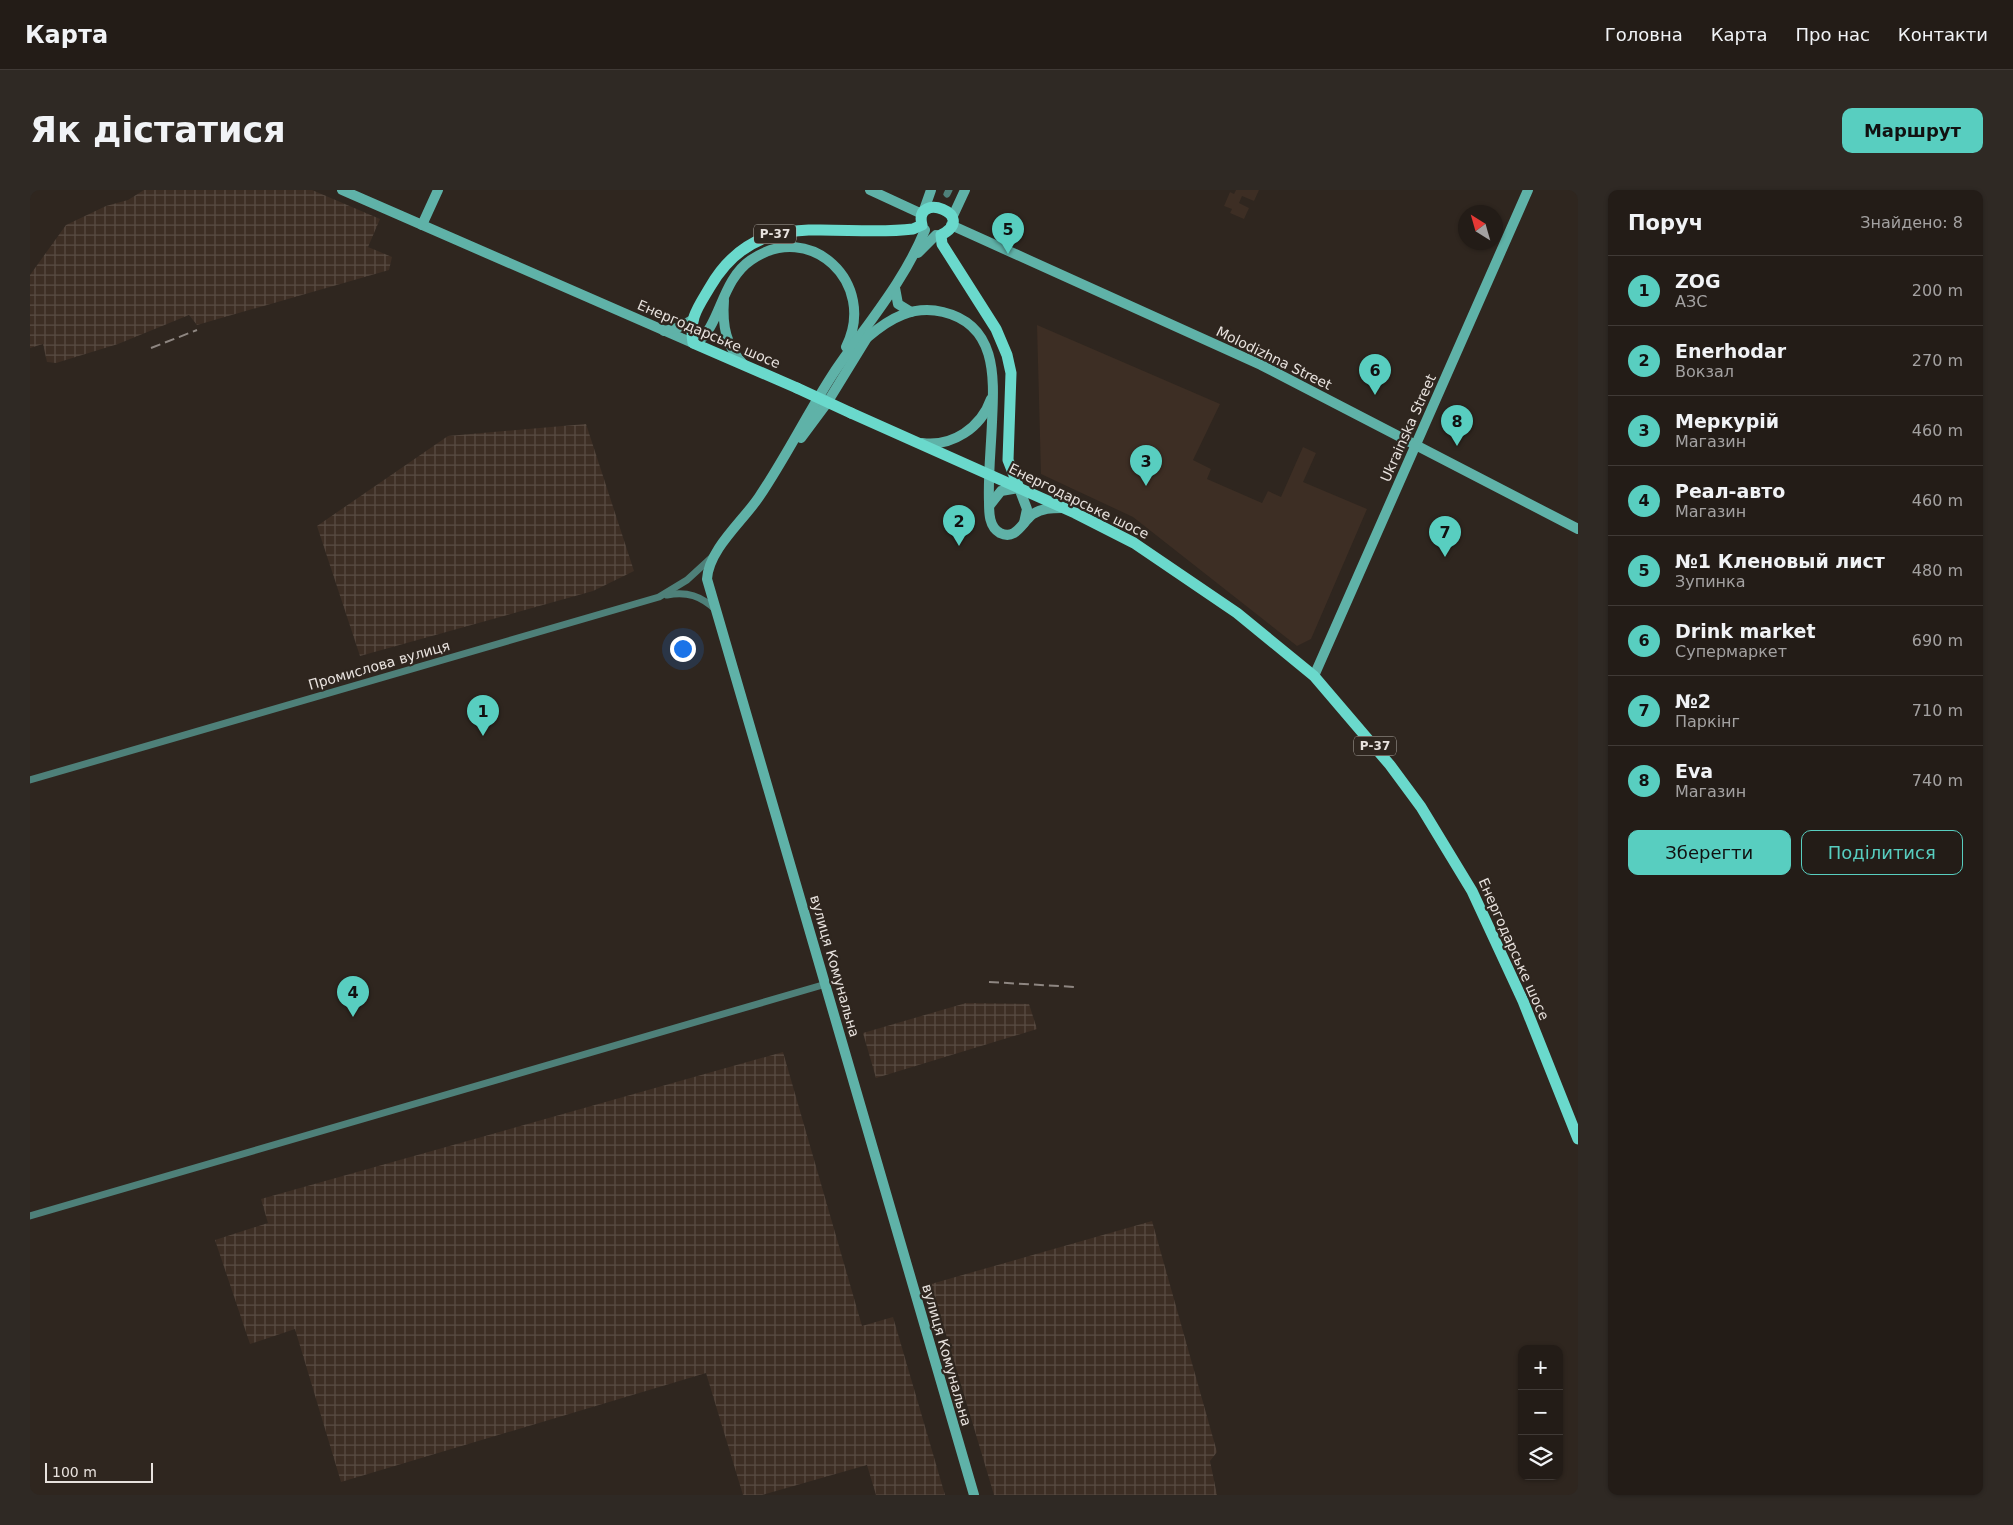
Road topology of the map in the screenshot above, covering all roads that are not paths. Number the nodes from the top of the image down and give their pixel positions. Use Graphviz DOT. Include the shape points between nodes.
graph roads {
  1 [pos="342,190"];
  2 [pos="438,190"];
  3 [pos="870,190"];
  4 [pos="931,190"];
  5 [pos="965,190"];
  6 [pos="1528,190"];
  7 [pos="923,220"];
  8 [pos="952,222"];
  9 [pos="422,225"];
  10 [pos="938,235"];
  11 [pos="914,257"];
  12 [pos="895,288"];
  13 [pos="726,289"];
  14 [pos="910,312"];
  15 [pos="694,315"];
  16 [pos="713,319"];
  17 [pos="664,331"];
  18 [pos="868,337"];
  19 [pos="693,344"];
  20 [pos="744,366"];
  21 [pos="834,373"];
  22 [pos="993,388"];
  23 [pos="919,442"];
  24 [pos="1415,445"];
  25 [pos="990,450"];
  26 [pos="1008,454"];
  27 [pos="782,462"];
  28 [pos="988,474"];
  29 [pos="1019,488"];
  30 [pos="989,506"];
  31 [pos="1064,508"];
  32 [pos="1023,525"];
  33 [pos="1578,529"];
  34 [pos="720,548"];
  35 [pos="659,597"];
  36 [pos="716,611"];
  37 [pos="1314,676"];
  38 [pos="30,780"];
  39 [pos="826,984"];
  40 [pos="1578,1139"];
  41 [pos="30,1216"];
  42 [pos="974,1495"];
  1 -- 9 [label="street, Енергодарське шосе"];
  2 -- 9 [label="street"];
  3 -- 7 [label="street"];
  4 -- 7 [label="street"];
  5 -- 8 [label="street"];
  6 -- 24 [label="street, Ukrainska Street"];
  7 -- 8 [label="main road, Р-37" via="928,206 938,204 948,208"];
  7 -- 10 [label="street"];
  7 -- 11 [label="street"];
  7 -- 15 [label="main road, Р-37" via="895,230 790,232 757,240 727,262"];
  8 -- 10 [label="main road"];
  8 -- 24 [label="street, Molodizhna Street" via="1261,365"];
  9 -- 17 [label="street, Енергодарське шосе"];
  10 -- 11 [label="street"];
  10 -- 26 [label="main road" via="1006,349 1011,373"];
  11 -- 12 [label="street"];
  12 -- 14 [label="street" via="898,304"];
  12 -- 18 [label="street"];
  12 -- 21 [label="street"];
  13 -- 16 [label="street"];
  13 -- 20 [label="street" via="723,309 726,333 731,349"];
  13 -- 21 [label="street" via="745,264 774,249 806,250 830,262 848,283 855,312 852,336"];
  14 -- 18 [label="street" via="887,321"];
  14 -- 22 [label="street" via="930,310 946,313 973,328 989,352"];
  15 -- 16 [label="street"];
  15 -- 17 [label="street" via="680,327"];
  15 -- 19 [label="main road"];
  16 -- 19 [label="street" via="703,337"];
  17 -- 19 [label="street, Енергодарське шосе"];
  18 -- 27 [label="street" via="820,413"];
  19 -- 20 [label="main road, Енергодарське шосе / Р-37"];
  20 -- 23 [label="main road, Енергодарське шосе / Р-37, bridge"];
  21 -- 27 [label="street"];
  22 -- 23 [label="street" via="986,410 965,433 940,443"];
  22 -- 25 [label="street"];
  23 -- 28 [label="main road, Енергодарське шосе / Р-37"];
  24 -- 33 [label="street, Molodizhna Street"];
  24 -- 37 [label="street, Ukrainska Street"];
  25 -- 26 [label="street"];
  25 -- 28 [label="street"];
  26 -- 29 [label="main road"];
  27 -- 34 [label="street, вулиця Комунальна"];
  28 -- 29 [label="main road, Енергодарське шосе / Р-37"];
  28 -- 30 [label="street"];
  29 -- 30 [label="street" via="1001,491"];
  29 -- 31 [label="main road, Енергодарське шосе / Р-37"];
  29 -- 32 [label="street" via="1027,509"];
  30 -- 32 [label="street" via="992,523 1001,534 1015,533"];
  31 -- 32 [label="street" via="1042,510"];
  31 -- 37 [label="main road, Енергодарське шосе / Р-37" via="1114,532 1168,565 1242,618"];
  34 -- 35 [label="street, Промислова вулиця" via="692,576"];
  34 -- 36 [label="street, вулиця Комунальна" via="710,564 707,579"];
  35 -- 36 [label="street" via="690,594 702,598"];
  35 -- 38 [label="street, Промислова вулиця"];
  36 -- 39 [label="street, вулиця Комунальна"];
  37 -- 40 [label="main road, Енергодарське шосе / Р-37" via="1390,765 1421,807 1468,883 1523,1001"];
  39 -- 41 [label="street"];
  39 -- 42 [label="street, вулиця Комунальна"];
}
